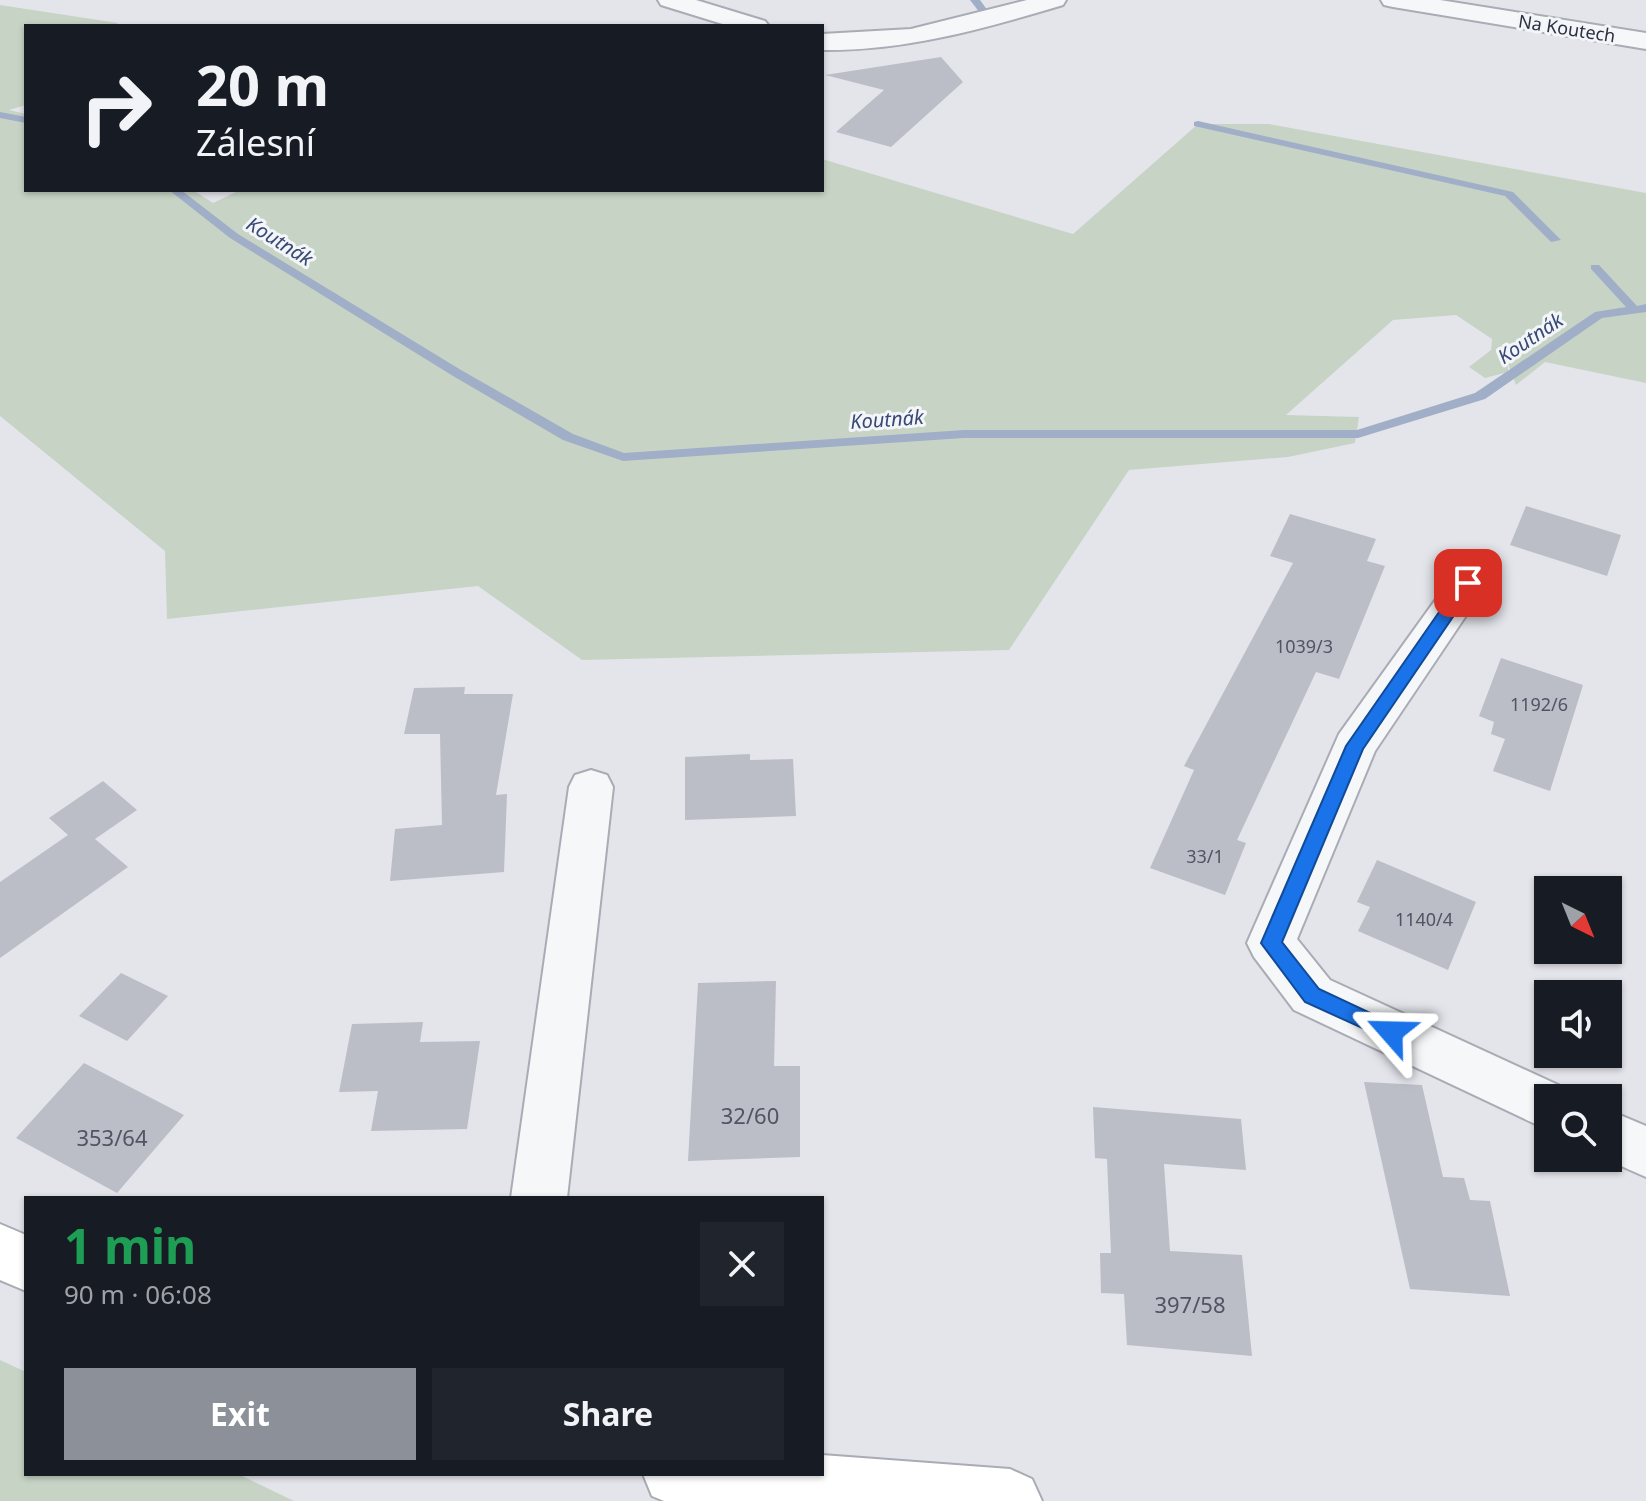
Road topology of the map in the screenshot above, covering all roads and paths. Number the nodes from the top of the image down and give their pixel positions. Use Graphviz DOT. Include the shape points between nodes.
graph roads {
  1 [pos="670,0"];
  2 [pos="1054,0"];
  3 [pos="1393,0"];
  4 [pos="749,24"];
  5 [pos="1646,41"];
  6 [pos="824,42"];
  7 [pos="1468,583"];
  8 [pos="591,787"];
  9 [pos="1534,1099"];
  10 [pos="1622,1141"];
  11 [pos="1646,1152"];
  12 [pos="539,1196"];
  13 [pos="0,1251"];
  14 [pos="24,1263"];
  15 [pos="699,1476"];
  16 [pos="1010,1501"];
  1 -- 4 [label="street"];
  2 -- 6 [label="street" via="914,39"];
  3 -- 5 [label="street, Na Koutech"];
  7 -- 9 [label="street" via="1355,746 1271,943 1312,995"];
  8 -- 12 [label="street"];
  10 -- 11 [label="street"];
  13 -- 14 [label="main road"];
  15 -- 16 [label="main road"];
}
